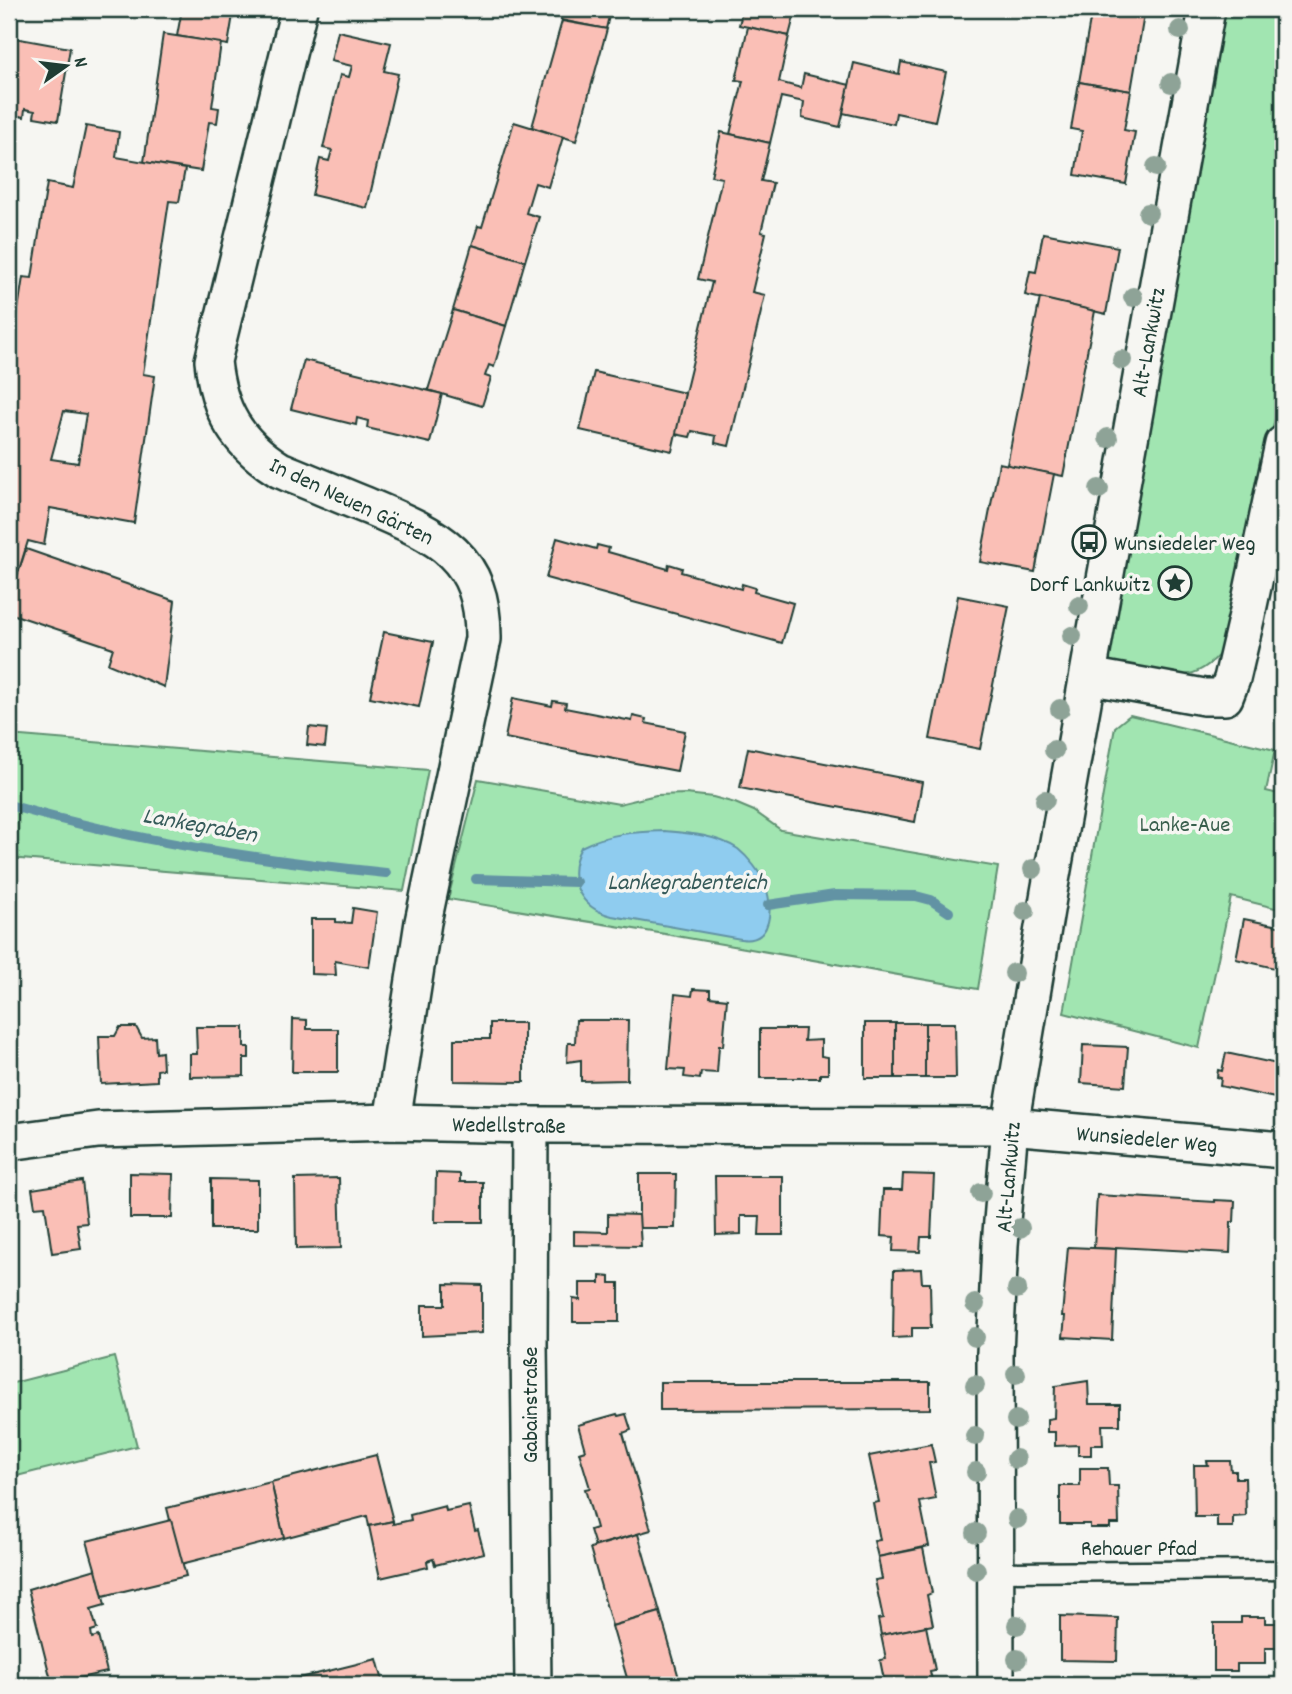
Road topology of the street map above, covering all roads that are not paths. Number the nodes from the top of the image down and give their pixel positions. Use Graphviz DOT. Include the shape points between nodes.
graph roads {
  1 [pos="299,9"];
  2 [pos="1207,9"];
  3 [pos="1283,444"];
  4 [pos="1088,676"];
  5 [pos="392,1122"];
  6 [pos="530,1125"];
  7 [pos="1010,1126"];
  8 [pos="9,1142"];
  9 [pos="1283,1150"];
  10 [pos="1283,1570"];
  11 [pos="995,1572"];
  12 [pos="533,1685"];
  13 [pos="996,1685"];
  1 -- 5 [label="street, In den Neuen Gärten" via="213,361 215,386 230,421 263,459 412,525 446,545 470,577 483,619 483,639 423,922"];
  2 -- 4 [label="street, Alt-Lankwitz"];
  3 -- 4 [label="street" via="1225,696 1204,697"];
  4 -- 7 [label="street, Alt-Lankwitz"];
  5 -- 6 [label="street, Wedellstraße"];
  5 -- 8 [label="street, Wedellstraße" via="98,1130"];
  6 -- 7 [label="street, Wedellstraße"];
  6 -- 12 [label="street, Gabainstraße"];
  7 -- 9 [label="street, Wunsiedeler Weg"];
  7 -- 11 [label="street, Alt-Lankwitz" via="995,1353"];
  10 -- 11 [label="lane, Rehauer Pfad"];
  11 -- 13 [label="street, Alt-Lankwitz"];
}
